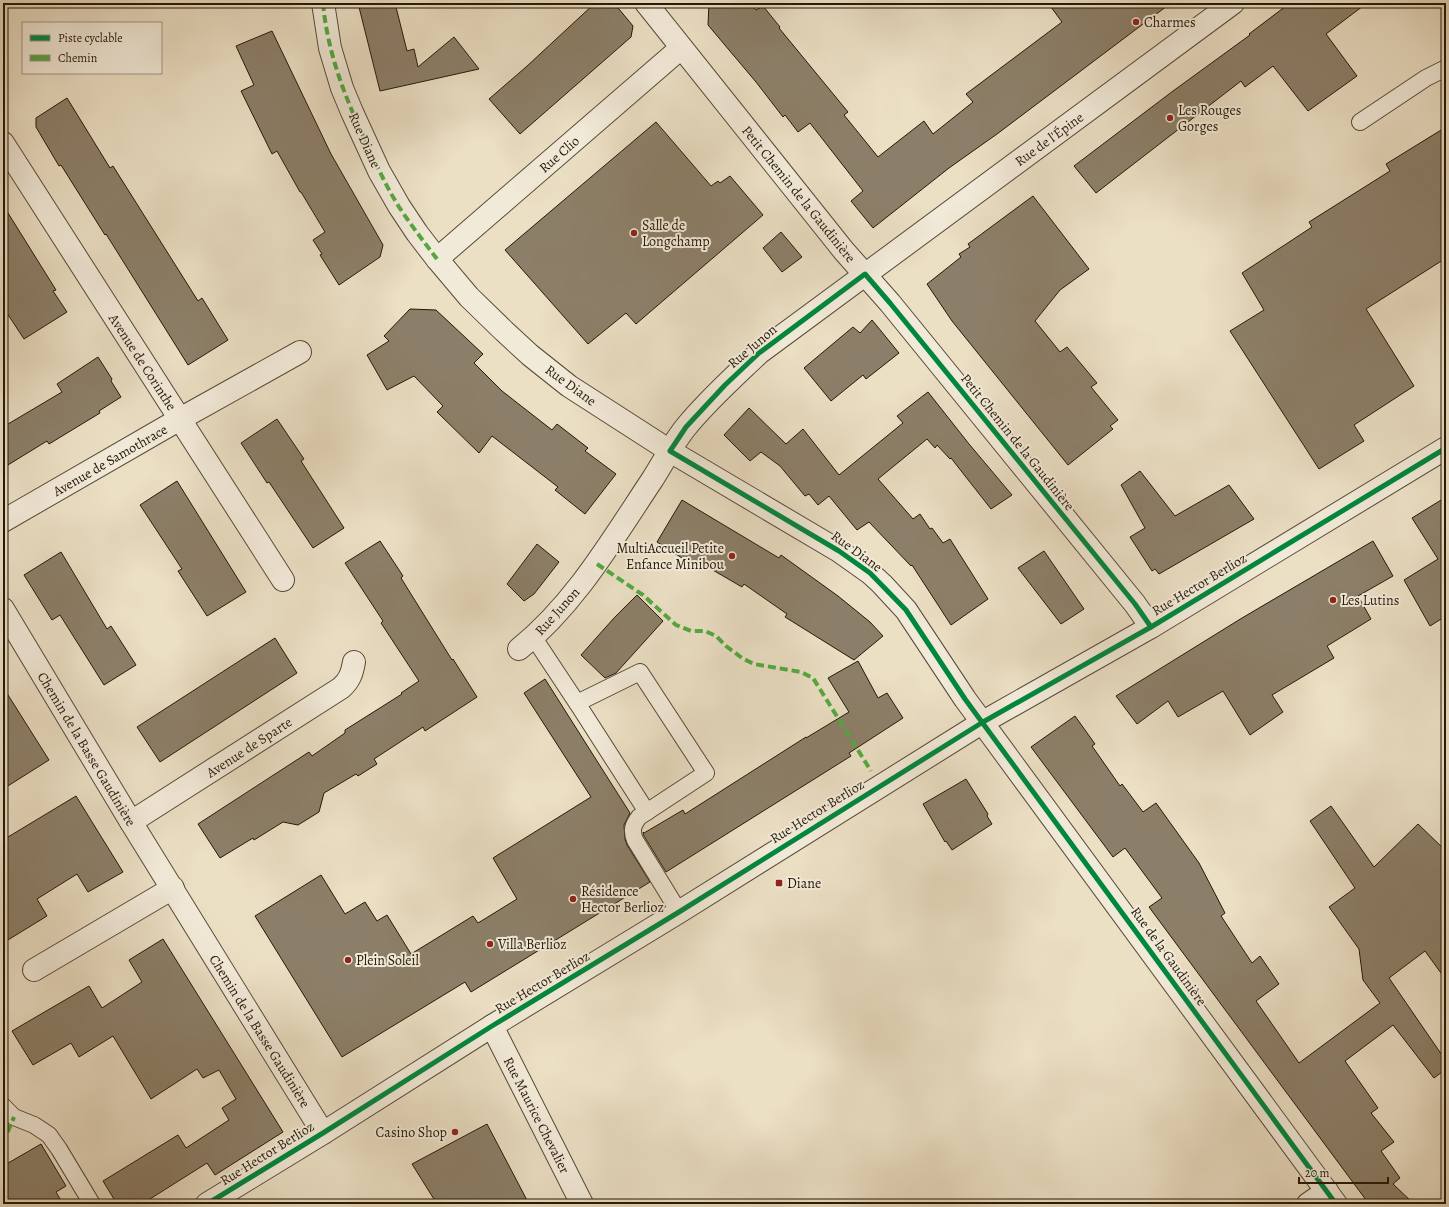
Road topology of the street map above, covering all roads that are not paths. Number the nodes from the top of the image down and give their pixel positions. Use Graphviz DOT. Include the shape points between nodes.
graph roads {
  1 [pos="323,3"];
  2 [pos="646,3"];
  3 [pos="1233,3"];
  4 [pos="681,48"];
  5 [pos="1446,68"];
  6 [pos="1360,122"];
  7 [pos="3,143"];
  8 [pos="437,259"];
  9 [pos="865,274"];
  10 [pos="300,352"];
  11 [pos="180,419"];
  12 [pos="1446,448"];
  13 [pos="670,451"];
  14 [pos="3,521"];
  15 [pos="283,580"];
  16 [pos="3,609"];
  17 [pos="1150,627"];
  18 [pos="526,643"];
  19 [pos="354,662"];
  20 [pos="577,703"];
  21 [pos="982,722"];
  22 [pos="647,812"];
  23 [pos="131,822"];
  24 [pos="172,888"];
  25 [pos="679,912"];
  26 [pos="34,970"];
  27 [pos="492,1026"];
  28 [pos="3,1106"];
  29 [pos="323,1133"];
  30 [pos="1332,1198"];
  31 [pos="92,1204"];
  32 [pos="207,1204"];
  33 [pos="582,1204"];
  34 [pos="1308,1204"];
  1 -- 8 [label="street, Rue Diane" via="330,48 352,112 379,171 399,206"];
  2 -- 4 [label="street, Petit Chemin de la Gaudinière"];
  3 -- 9 [label="street, Rue de l'Épine"];
  4 -- 8 [label="street, Rue Clio"];
  4 -- 9 [label="street, Petit Chemin de la Gaudinière"];
  5 -- 6 [label="lane" via="1426,78"];
  7 -- 11 [label="street, Avenue de Corinthe"];
  8 -- 13 [label="street, Rue Diane" via="469,297 530,355 569,386"];
  9 -- 13 [label="street, Rue Junon" via="759,353 686,427"];
  9 -- 17 [label="street, Petit Chemin de la Gaudinière" via="1130,598"];
  10 -- 11 [label="street, Avenue de Samothrace"];
  11 -- 14 [label="street, Avenue de Samothrace"];
  11 -- 15 [label="street, Avenue de Corinthe"];
  12 -- 17 [label="street, Rue Hector Berlioz"];
  13 -- 18 [label="street, Rue Junon" via="597,564 572,597 545,627"];
  13 -- 21 [label="street, Rue Diane" via="833,547 870,573 906,610"];
  16 -- 23 [label="street, Chemin de la Basse Gaudinière"];
  17 -- 21 [label="street, Rue Hector Berlioz"];
  18 -- 20 [label="lane"];
  19 -- 23 [label="street, Avenue de Sparte" via="348,682 341,688"];
  20 -- 22 [label="lane"];
  20 -- 22 [label="lane" via="640,672 706,773"];
  21 -- 25 [label="street, Rue Hector Berlioz"];
  21 -- 30 [label="street, Rue de la Gaudinière"];
  22 -- 25 [label="lane" via="634,824 632,834"];
  23 -- 24 [label="street, Chemin de la Basse Gaudinière"];
  24 -- 26 [label="street"];
  24 -- 29 [label="street, Chemin de la Basse Gaudinière"];
  25 -- 27 [label="street, Rue Hector Berlioz"];
  27 -- 29 [label="street, Rue Hector Berlioz"];
  27 -- 33 [label="street, Rue Maurice Chevalier"];
  28 -- 31 [label="lane" via="14,1117 34,1125 49,1136"];
  29 -- 32 [label="street, Rue Hector Berlioz"];
  30 -- 34 [label="street"];
}
